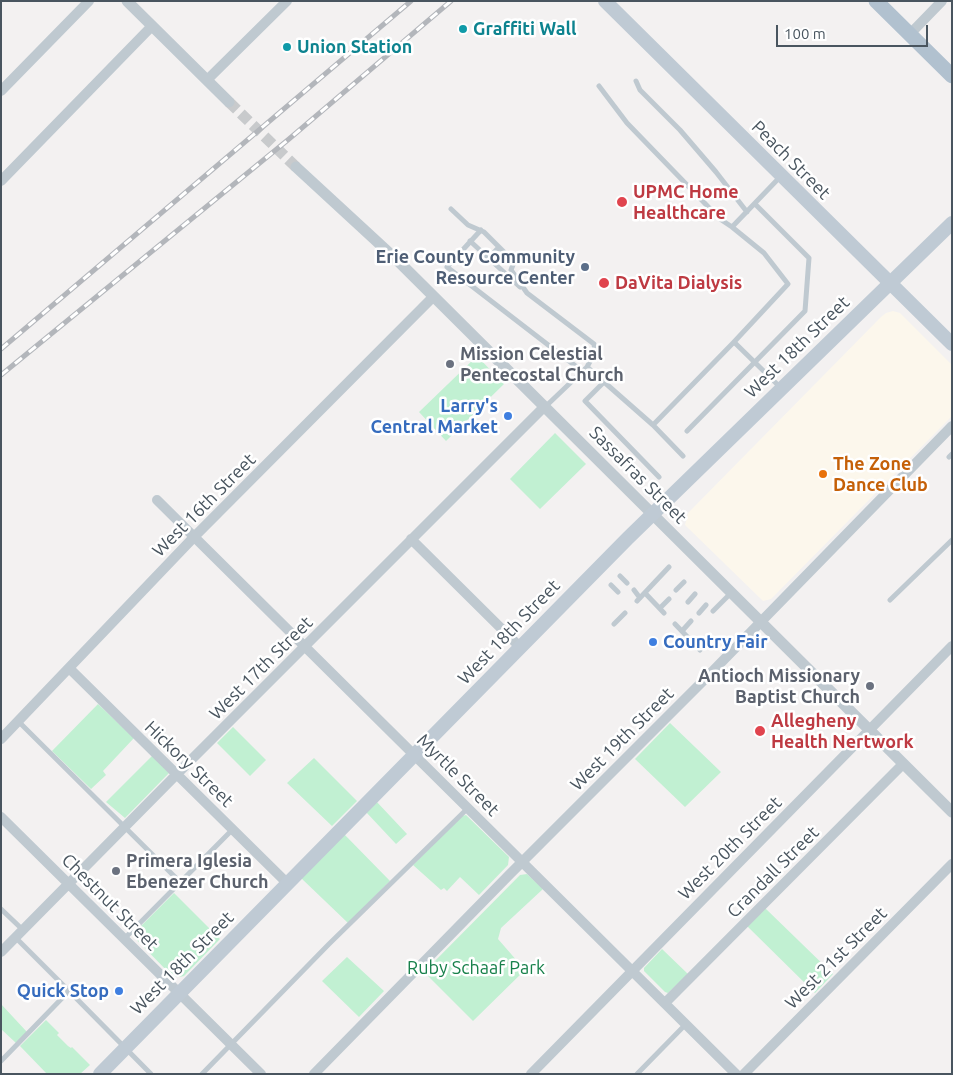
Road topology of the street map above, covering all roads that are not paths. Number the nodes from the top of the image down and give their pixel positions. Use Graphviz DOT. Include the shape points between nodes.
graph roads {
  1 [pos="89,1"];
  2 [pos="127,1"];
  3 [pos="287,1"];
  4 [pos="605,1"];
  5 [pos="876,1"];
  6 [pos="942,1"];
  7 [pos="152,26"];
  8 [pos="910,34"];
  9 [pos="952,76"];
  10 [pos="208,80"];
  11 [pos="636,81"];
  12 [pos="599,86"];
  13 [pos="1,91"];
  14 [pos="229,102"];
  15 [pos="296,167"];
  16 [pos="781,177"];
  17 [pos="1,181"];
  18 [pos="754,204"];
  19 [pos="451,209"];
  20 [pos="747,212"];
  21 [pos="952,223"];
  22 [pos="732,227"];
  23 [pos="481,230"];
  24 [pos="470,241"];
  25 [pos="499,247"];
  26 [pos="489,258"];
  27 [pos="890,283"];
  28 [pos="527,293"];
  29 [pos="433,297"];
  30 [pos="734,342"];
  31 [pos="952,344"];
  32 [pos="755,363"];
  33 [pos="585,369"];
  34 [pos="604,382"];
  35 [pos="781,388"];
  36 [pos="544,407"];
  37 [pos="653,425"];
  38 [pos="952,426"];
  39 [pos="687,432"];
  40 [pos="683,456"];
  41 [pos="660,477"];
  42 [pos="157,500"];
  43 [pos="653,514"];
  44 [pos="194,537"];
  45 [pos="411,538"];
  46 [pos="952,540"];
  47 [pos="670,568"];
  48 [pos="620,576"];
  49 [pos="684,582"];
  50 [pos="626,583"];
  51 [pos="611,585"];
  52 [pos="634,590"];
  53 [pos="676,590"];
  54 [pos="618,592"];
  55 [pos="645,593"];
  56 [pos="731,593"];
  57 [pos="695,594"];
  58 [pos="669,598"];
  59 [pos="890,600"];
  60 [pos="688,602"];
  61 [pos="706,605"];
  62 [pos="713,612"];
  63 [pos="626,613"];
  64 [pos="699,613"];
  65 [pos="691,621"];
  66 [pos="760,623"];
  67 [pos="614,624"];
  68 [pos="675,624"];
  69 [pos="682,631"];
  70 [pos="952,646"];
  71 [pos="305,647"];
  72 [pos="521,648"];
  73 [pos="700,650"];
  74 [pos="69,668"];
  75 [pos="18,721"];
  76 [pos="869,730"];
  77 [pos="1,739"];
  78 [pos="414,755"];
  79 [pos="903,764"];
  80 [pos="176,774"];
  81 [pos="468,808"];
  82 [pos="952,812"];
  83 [pos="1,818"];
  84 [pos="125,827"];
  85 [pos="233,829"];
  86 [pos="521,862"];
  87 [pos="952,864"];
  88 [pos="180,882"];
  89 [pos="287,882"];
  90 [pos="69,884"];
  91 [pos="1,909"];
  92 [pos="19,934"];
  93 [pos="124,939"];
  94 [pos="1,952"];
  95 [pos="633,970"];
  96 [pos="69,991"];
  97 [pos="178,993"];
  98 [pos="666,1002"];
  99 [pos="687,1024"];
  100 [pos="231,1044"];
  101 [pos="125,1048"];
  102 [pos="1,1061"];
  103 [pos="100,1074"];
  104 [pos="151,1074"];
  105 [pos="202,1074"];
  106 [pos="261,1074"];
  107 [pos="314,1074"];
  108 [pos="531,1074"];
  109 [pos="637,1074"];
  110 [pos="736,1074"];
  111 [pos="744,1074"];
  1 -- 13 [label="street"];
  2 -- 7 [label="street"];
  3 -- 10 [label="street"];
  4 -- 16 [label="main road, Peach Street"];
  5 -- 8 [label="main road"];
  6 -- 8 [label="street"];
  7 -- 10 [label="street"];
  7 -- 17 [label="street"];
  8 -- 9 [label="main road"];
  10 -- 14 [label="street"];
  11 -- 20 [label="lane" via="640,90 680,130"];
  12 -- 22 [label="lane" via="627,123 660,158 720,220"];
  15 -- 29 [label="street, Sassafras Street"];
  16 -- 18 [label="lane"];
  16 -- 27 [label="main road, Peach Street"];
  18 -- 20 [label="lane"];
  18 -- 32 [label="lane" via="809,258 805,312"];
  19 -- 23 [label="lane" via="468,225"];
  20 -- 22 [label="lane"];
  21 -- 27 [label="main road, West 18th Street"];
  22 -- 30 [label="lane" via="764,253 788,284"];
  23 -- 24 [label="lane"];
  23 -- 25 [label="lane"];
  24 -- 26 [label="lane"];
  24 -- 33 [label="lane" via="448,267"];
  25 -- 26 [label="lane"];
  25 -- 28 [label="lane" via="514,262 511,270"];
  26 -- 28 [label="lane"];
  27 -- 31 [label="main road, Peach Street"];
  27 -- 35 [label="main road, West 18th Street"];
  28 -- 33 [label="lane" via="594,344 595,352"];
  29 -- 36 [label="street, Sassafras Street"];
  29 -- 44 [label="street, West 16th Street"];
  30 -- 32 [label="lane"];
  30 -- 37 [label="lane"];
  32 -- 35 [label="lane"];
  32 -- 39 [label="lane"];
  33 -- 34 [label="lane"];
  33 -- 36 [label="lane"];
  34 -- 37 [label="lane"];
  34 -- 41 [label="lane" via="585,402"];
  35 -- 43 [label="main road, West 18th Street"];
  36 -- 43 [label="street, Sassafras Street"];
  36 -- 45 [label="street, West 17th Street"];
  37 -- 40 [label="lane"];
  38 -- 66 [label="street, West 19th Street"];
  42 -- 44 [label="street, Myrtle Street"];
  43 -- 56 [label="street, Sassafras Street"];
  43 -- 72 [label="main road, West 18th Street"];
  44 -- 71 [label="street, Myrtle Street"];
  44 -- 74 [label="street, West 16th Street"];
  45 -- 71 [label="street, West 17th Street"];
  45 -- 72 [label="street"];
  46 -- 59 [label="lane"];
  47 -- 55 [label="lane"];
  48 -- 50 [label="lane"];
  49 -- 53 [label="lane"];
  51 -- 54 [label="lane"];
  52 -- 55 [label="lane" via="638,599"];
  55 -- 58 [label="lane" via="662,610"];
  56 -- 62 [label="lane"];
  56 -- 66 [label="street, Sassafras Street"];
  57 -- 60 [label="lane"];
  61 -- 64 [label="lane"];
  63 -- 67 [label="lane"];
  65 -- 69 [label="lane"];
  66 -- 76 [label="street, Sassafras Street"];
  66 -- 86 [label="street, West 19th Street"];
  68 -- 69 [label="lane"];
  69 -- 73 [label="lane"];
  70 -- 76 [label="street, West 20th Street"];
  71 -- 78 [label="street, Myrtle Street"];
  71 -- 80 [label="street, West 17th Street"];
  72 -- 78 [label="main road, West 18th Street"];
  74 -- 75 [label="street, West 16th Street"];
  74 -- 80 [label="street, Hickory Street"];
  75 -- 77 [label="street, West 16th Street"];
  75 -- 84 [label="lane"];
  76 -- 79 [label="street, Sassafras Street"];
  76 -- 95 [label="street, West 20th Street"];
  78 -- 81 [label="street, Myrtle Street"];
  78 -- 89 [label="main road, West 18th Street"];
  79 -- 82 [label="street, Sassafras Street"];
  79 -- 98 [label="street, Crandall Street"];
  80 -- 84 [label="street, West 17th Street"];
  80 -- 85 [label="street, Hickory Street"];
  81 -- 86 [label="street, Myrtle Street"];
  81 -- 100 [label="lane"];
  83 -- 90 [label="street, Chestnut Street"];
  84 -- 88 [label="lane"];
  84 -- 90 [label="street, West 17th Street"];
  85 -- 88 [label="lane"];
  85 -- 89 [label="street, Hickory Street"];
  86 -- 95 [label="street, Myrtle Street"];
  86 -- 107 [label="street, West 19th Street"];
  87 -- 111 [label="street, West 21st Street"];
  88 -- 93 [label="lane"];
  89 -- 97 [label="main road, West 18th Street"];
  90 -- 92 [label="street, West 17th Street"];
  90 -- 93 [label="street, Chestnut Street"];
  91 -- 92 [label="lane"];
  92 -- 94 [label="street, West 17th Street"];
  92 -- 96 [label="lane"];
  93 -- 97 [label="street, Chestnut Street"];
  95 -- 98 [label="street, Myrtle Street"];
  95 -- 108 [label="street, West 20th Street"];
  96 -- 101 [label="lane"];
  96 -- 102 [label="lane"];
  97 -- 100 [label="street, Chestnut Street"];
  97 -- 101 [label="main road, West 18th Street"];
  98 -- 99 [label="street, Myrtle Street"];
  99 -- 109 [label="lane"];
  99 -- 110 [label="street, Myrtle Street"];
  100 -- 105 [label="lane"];
  100 -- 106 [label="street, Chestnut Street"];
  101 -- 103 [label="main road, West 18th Street"];
  101 -- 104 [label="lane"];
}
